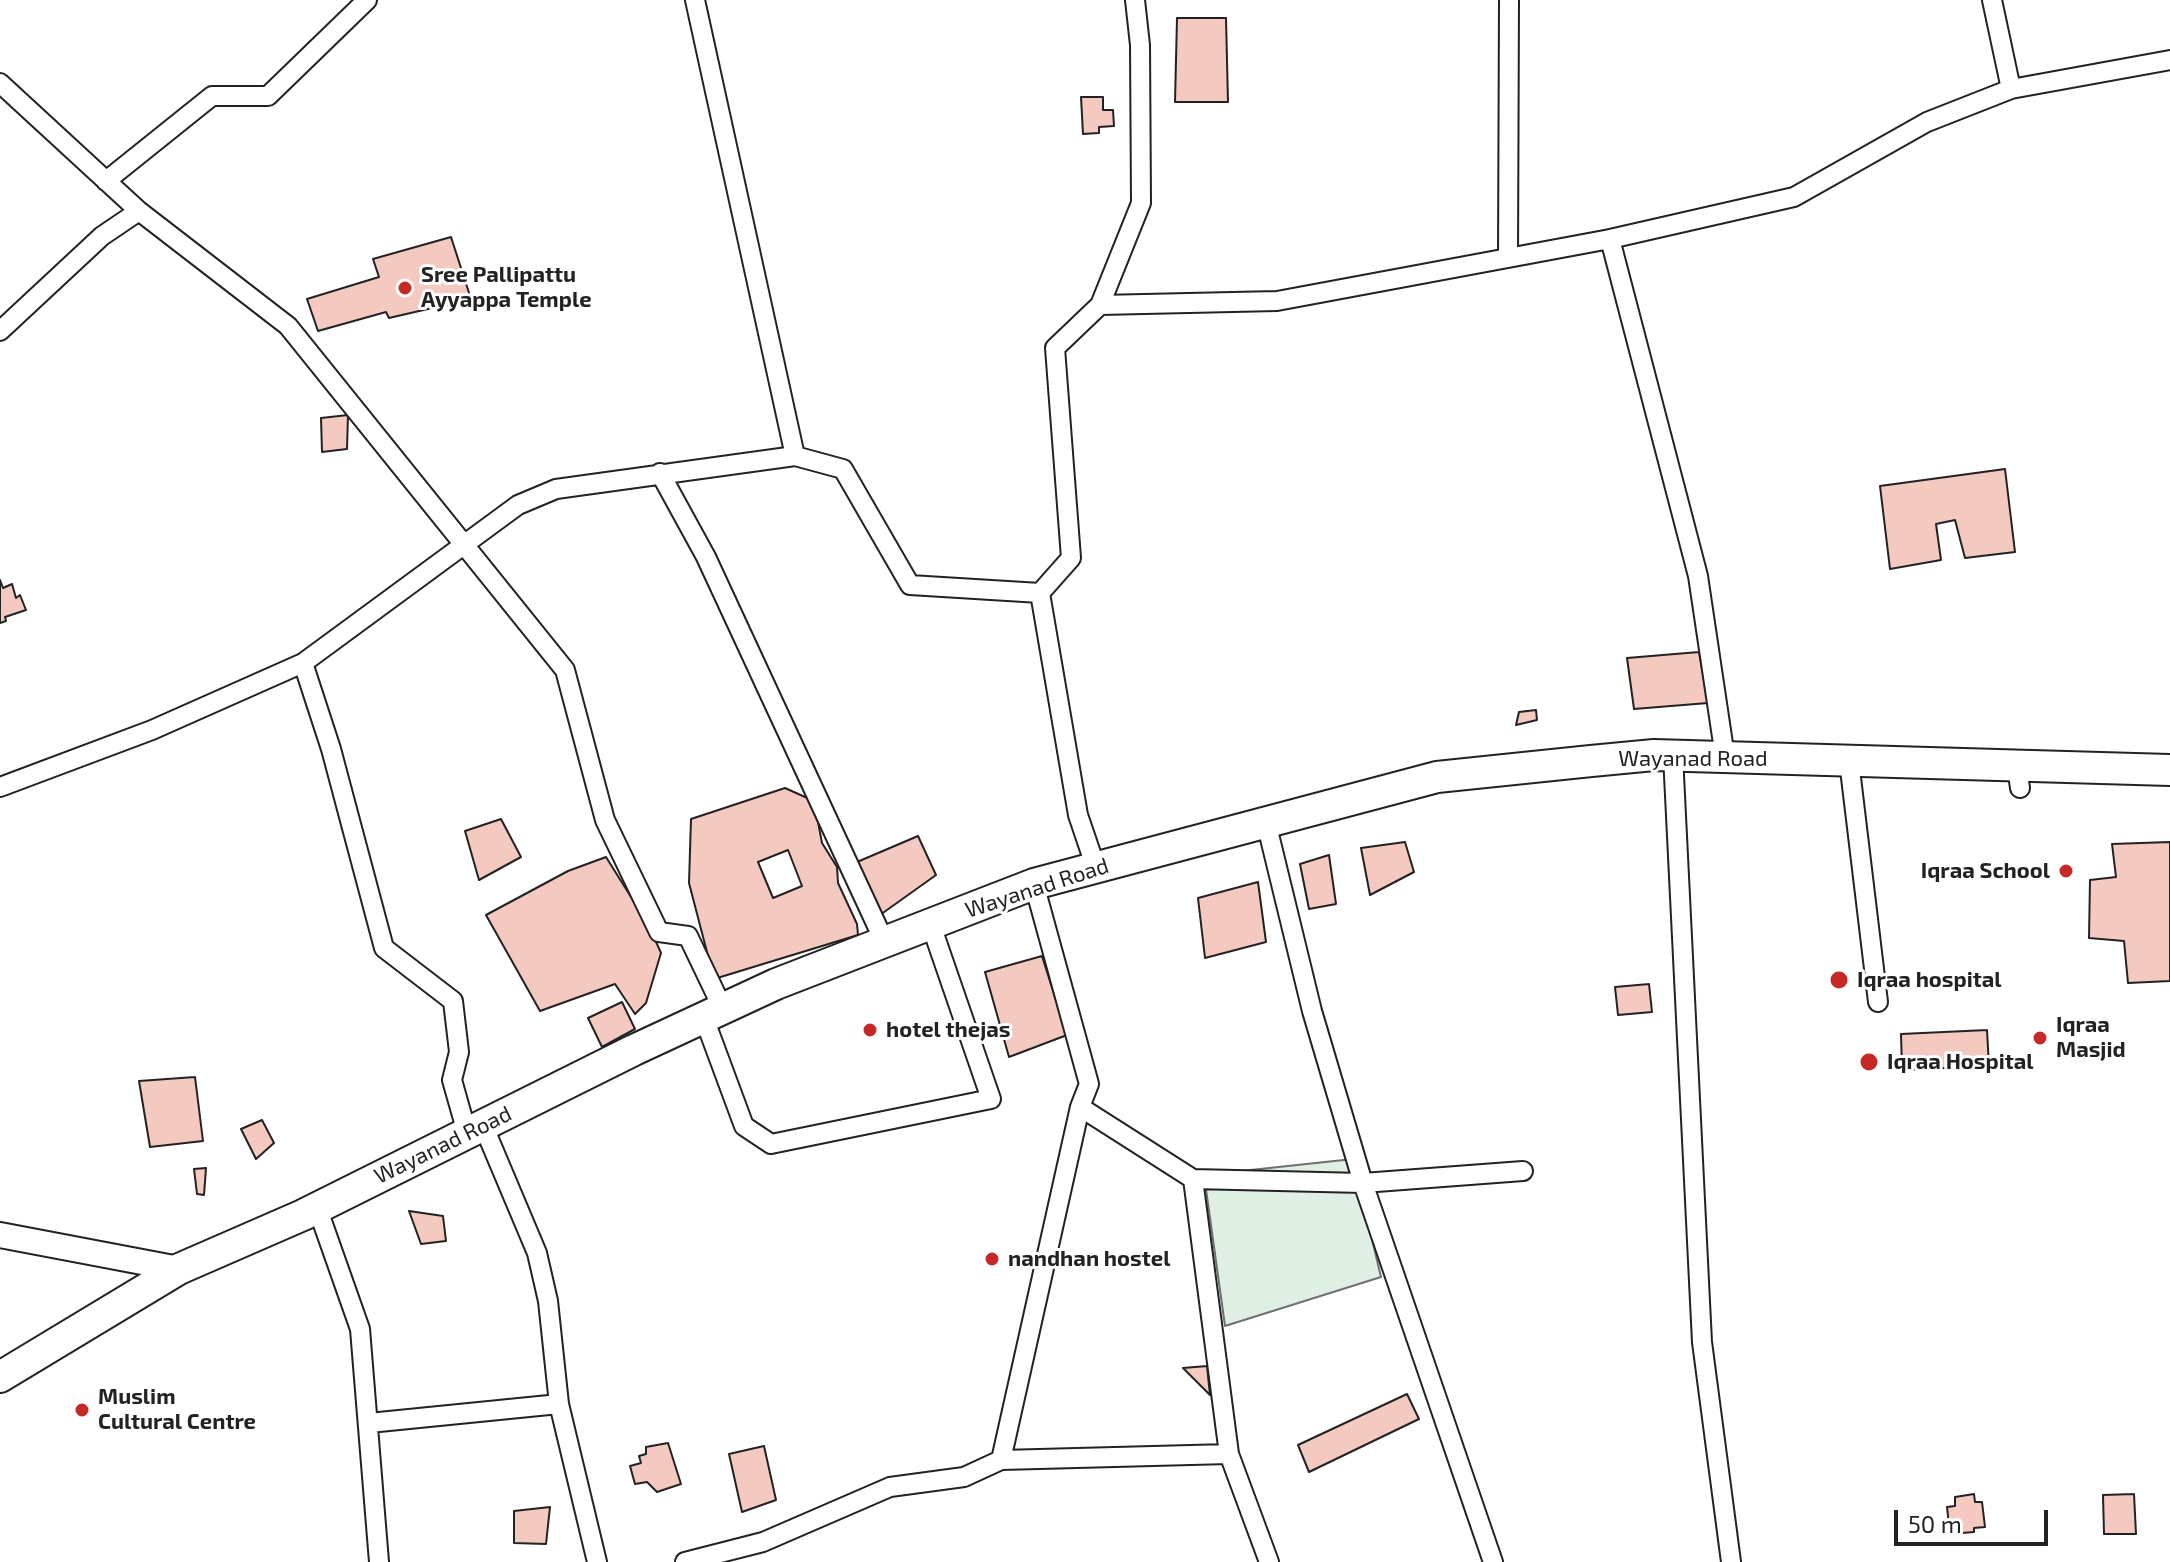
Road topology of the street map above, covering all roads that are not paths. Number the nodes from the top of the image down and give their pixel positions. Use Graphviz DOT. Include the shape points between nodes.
graph roads {
  1 [pos="367,0"];
  2 [pos="695,0"];
  3 [pos="1135,0"];
  4 [pos="1509,0"];
  5 [pos="1992,0"];
  6 [pos="2170,60"];
  7 [pos="0,83"];
  8 [pos="2011,89"];
  9 [pos="106,181"];
  10 [pos="139,211"];
  11 [pos="1610,239"];
  12 [pos="1508,258"];
  13 [pos="1100,305"];
  14 [pos="0,331"];
  15 [pos="795,456"];
  16 [pos="660,473"];
  17 [pos="464,548"];
  18 [pos="1040,593"];
  19 [pos="303,663"];
  20 [pos="1673,755"];
  21 [pos="1725,757"];
  22 [pos="1849,761"];
  23 [pos="2170,770"];
  24 [pos="0,787"];
  25 [pos="1266,822"];
  26 [pos="1096,868"];
  27 [pos="1034,884"];
  28 [pos="931,925"];
  29 [pos="885,943"];
  30 [pos="1878,1002"];
  31 [pos="713,1013"];
  32 [pos="1080,1107"];
  33 [pos="475,1129"];
  34 [pos="1523,1171"];
  35 [pos="1193,1179"];
  36 [pos="1363,1183"];
  37 [pos="317,1207"];
  38 [pos="0,1235"];
  39 [pos="179,1269"];
  40 [pos="0,1377"];
  41 [pos="559,1404"];
  42 [pos="369,1423"];
  43 [pos="1229,1454"];
  44 [pos="1001,1460"];
  45 [pos="379,1562"];
  46 [pos="597,1562"];
  47 [pos="685,1562"];
  48 [pos="1269,1562"];
  49 [pos="1493,1562"];
  50 [pos="1731,1562"];
  1 -- 9 [label="street" via="268,96 212,96"];
  2 -- 15 [label="street"];
  3 -- 13 [label="street" via="1141,203"];
  4 -- 12 [label="street"];
  5 -- 8 [label="street"];
  6 -- 8 [label="street"];
  7 -- 9 [label="street"];
  8 -- 11 [label="street" via="1927,122 1794,197"];
  9 -- 10 [label="street"];
  10 -- 14 [label="street" via="102,236"];
  10 -- 17 [label="street" via="288,326"];
  11 -- 12 [label="street"];
  11 -- 21 [label="street" via="1698,576"];
  12 -- 13 [label="street" via="1277,301"];
  13 -- 18 [label="street" via="1055,348 1071,558"];
  15 -- 16 [label="street"];
  15 -- 18 [label="street" via="843,469 910,585"];
  16 -- 17 [label="street" via="556,489 518,505"];
  16 -- 29 [label="street" via="706,557"];
  17 -- 19 [label="street"];
  17 -- 31 [label="street" via="565,670 605,820 659,932 688,936"];
  18 -- 26 [label="street" via="1078,815"];
  19 -- 24 [label="street" via="152,730"];
  19 -- 33 [label="street" via="384,948 453,1001 459,1052 452,1080"];
  20 -- 21 [label="main road, Wayanad Road"];
  20 -- 25 [label="main road, Wayanad Road" via="1437,777"];
  20 -- 50 [label="street" via="1702,1342"];
  21 -- 22 [label="main road, Wayanad Road"];
  22 -- 23 [label="main road, Wayanad Road" via="2022,776"];
  22 -- 30 [label="street"];
  25 -- 26 [label="main road, Wayanad Road"];
  25 -- 36 [label="street" via="1312,1011"];
  26 -- 27 [label="main road, Wayanad Road"];
  27 -- 28 [label="main road, Wayanad Road"];
  27 -- 32 [label="street" via="1089,1084"];
  28 -- 29 [label="main road, Wayanad Road"];
  28 -- 31 [label="street" via="991,1099 771,1144 744,1126"];
  29 -- 31 [label="main road, Wayanad Road"];
  31 -- 33 [label="main road, Wayanad Road"];
  32 -- 35 [label="street"];
  32 -- 44 [label="street"];
  33 -- 37 [label="main road, Wayanad Road"];
  33 -- 41 [label="street" via="537,1253"];
  34 -- 36 [label="street"];
  35 -- 36 [label="street"];
  35 -- 43 [label="street"];
  36 -- 49 [label="street"];
  37 -- 39 [label="main road, Wayanad Road"];
  37 -- 42 [label="street" via="360,1329"];
  38 -- 39 [label="street"];
  39 -- 40 [label="main road, Wayanad Road"];
  41 -- 42 [label="street"];
  41 -- 46 [label="street"];
  42 -- 45 [label="street"];
  43 -- 44 [label="street"];
  43 -- 48 [label="street"];
  44 -- 47 [label="street" via="964,1477 890,1487 763,1542"];
}
